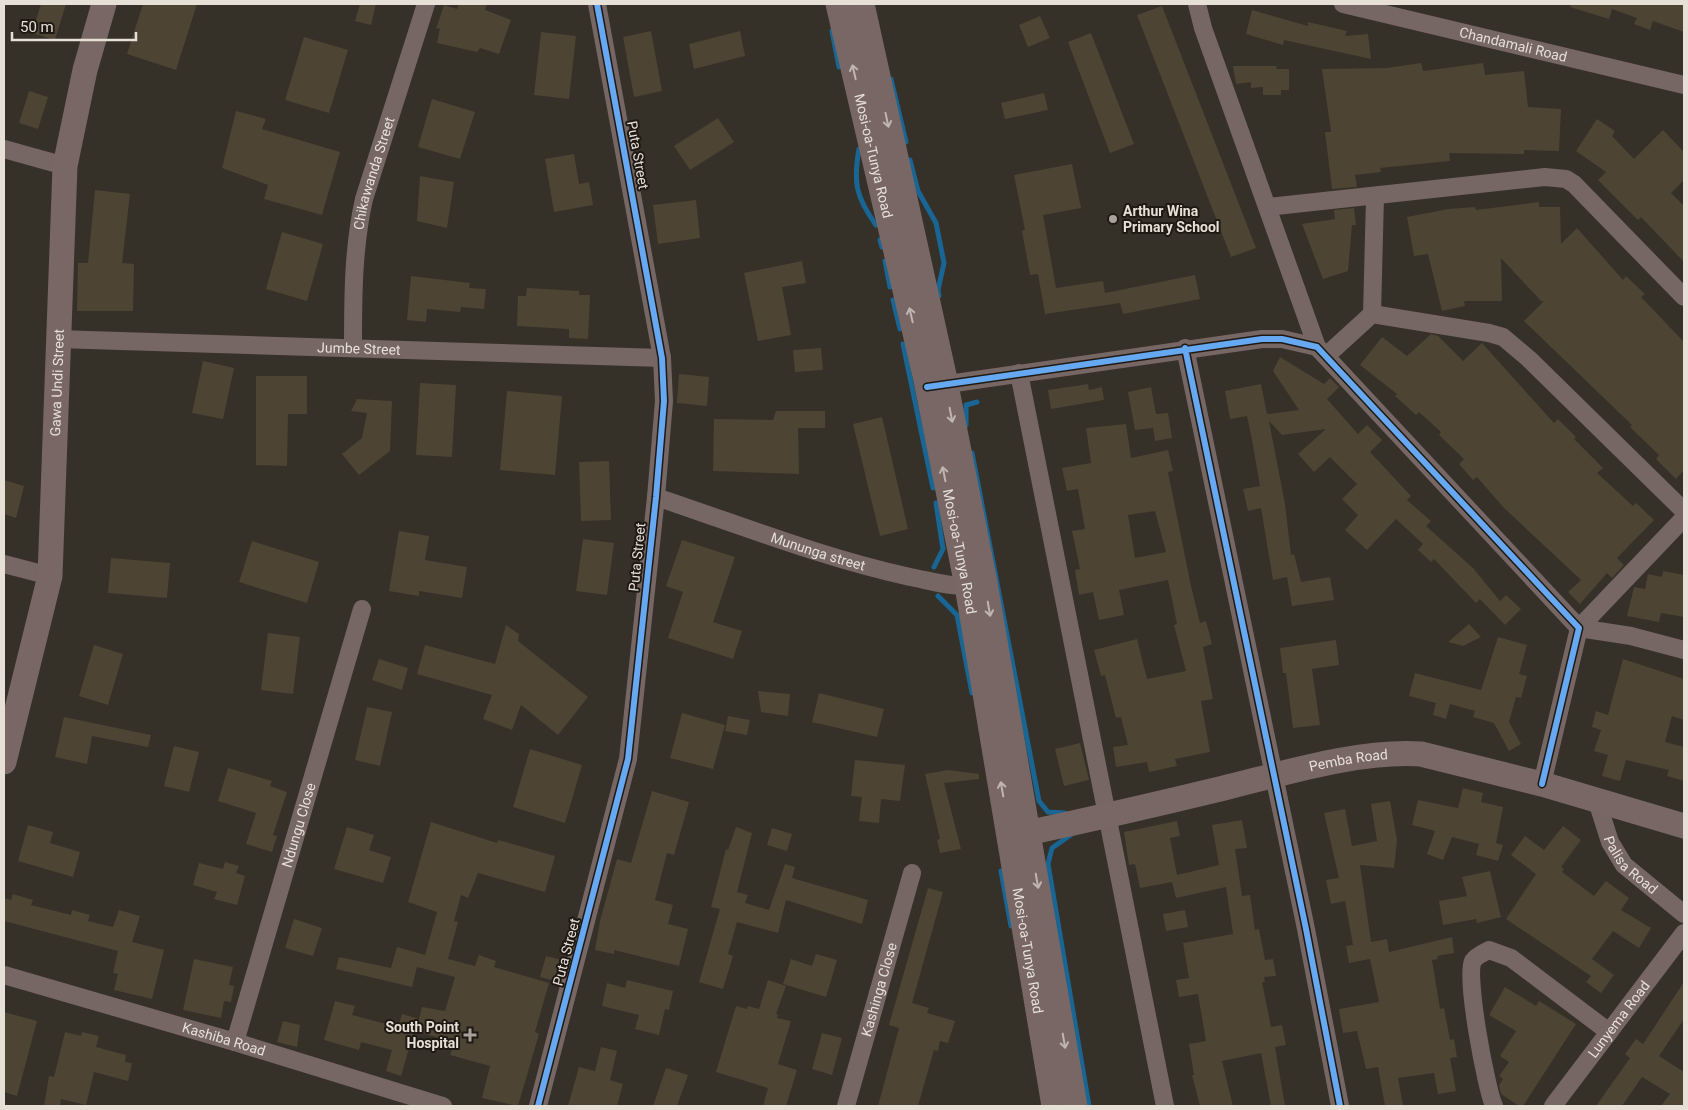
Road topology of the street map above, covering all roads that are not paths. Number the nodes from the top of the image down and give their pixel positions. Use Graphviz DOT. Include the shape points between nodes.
graph roads {
  1 [pos="104,4"];
  2 [pos="426,4"];
  3 [pos="597,4"];
  4 [pos="838,4"];
  5 [pos="862,4"];
  6 [pos="1197,4"];
  7 [pos="1344,4"];
  8 [pos="1684,85"];
  9 [pos="4,149"];
  10 [pos="65,166"];
  11 [pos="1375,196"];
  12 [pos="1268,207"];
  13 [pos="1684,297"];
  14 [pos="1372,314"];
  15 [pos="57,339"];
  16 [pos="352,347"];
  17 [pos="1185,348"];
  18 [pos="1321,352"];
  19 [pos="662,358"];
  20 [pos="1019,373"];
  21 [pos="936,385"];
  22 [pos="656,497"];
  23 [pos="1684,511"];
  24 [pos="1684,518"];
  25 [pos="4,564"];
  26 [pos="50,576"];
  27 [pos="976,585"];
  28 [pos="362,609"];
  29 [pos="1579,628"];
  30 [pos="1684,650"];
  31 [pos="4,762"];
  32 [pos="1274,776"];
  33 [pos="1542,784"];
  34 [pos="1597,801"];
  35 [pos="1107,817"];
  36 [pos="1684,826"];
  37 [pos="1019,835"];
  38 [pos="912,873"];
  39 [pos="1684,914"];
  40 [pos="1684,933"];
  41 [pos="4,975"];
  42 [pos="1609,1032"];
  43 [pos="235,1042"];
  44 [pos="443,1106"];
  45 [pos="538,1106"];
  46 [pos="846,1106"];
  47 [pos="1054,1106"];
  48 [pos="1075,1106"];
  49 [pos="1165,1106"];
  50 [pos="1340,1106"];
  51 [pos="1494,1106"];
  52 [pos="1553,1106"];
  1 -- 10 [label="main road, Gawa Undi Street" via="85,70"];
  2 -- 16 [label="street, Chikawanda Street" via="358,226 354,255"];
  3 -- 19 [label="street, Puta Street"];
  21 -- 4 [label="main road, Mosi-oa-Tunya Road, one-way"];
  5 -- 21 [label="main road, Mosi-oa-Tunya Road, one-way"];
  6 -- 12 [label="street"];
  7 -- 8 [label="street, Chandamali Road"];
  9 -- 10 [label="street"];
  10 -- 15 [label="main road, Gawa Undi Street"];
  11 -- 12 [label="street"];
  11 -- 13 [label="street" via="1545,177 1566,179"];
  11 -- 14 [label="street"];
  12 -- 18 [label="street"];
  14 -- 18 [label="street"];
  14 -- 23 [label="street" via="1503,338 1529,359"];
  15 -- 16 [label="street, Jumbe Street"];
  15 -- 26 [label="main road, Gawa Undi Street"];
  16 -- 19 [label="street, Jumbe Street"];
  17 -- 18 [label="street" via="1262,338 1282,339"];
  17 -- 20 [label="street"];
  17 -- 32 [label="street"];
  18 -- 29 [label="street"];
  19 -- 22 [label="street, Puta Street" via="664,401"];
  20 -- 21 [label="street"];
  20 -- 35 [label="street"];
  21 -- 27 [label="main road, Mosi-oa-Tunya Road"];
  22 -- 27 [label="street, Mununga street" via="879,570"];
  22 -- 45 [label="street, Puta Street" via="628,758"];
  24 -- 29 [label="street"];
  25 -- 26 [label="street"];
  26 -- 31 [label="main road, Gawa Undi Street"];
  27 -- 37 [label="main road, Mosi-oa-Tunya Road"];
  28 -- 43 [label="street, Ndungu Close"];
  29 -- 30 [label="street" via="1631,636"];
  29 -- 33 [label="street"];
  32 -- 33 [label="main road, Pemba Road" via="1380,753 1403,753 1422,754"];
  32 -- 35 [label="main road, Pemba Road"];
  32 -- 50 [label="street"];
  33 -- 34 [label="main road, Pemba Road"];
  34 -- 36 [label="main road, Pemba Road"];
  34 -- 39 [label="street, Palisa Road" via="1617,857"];
  35 -- 37 [label="main road, Pemba Road"];
  35 -- 49 [label="street"];
  37 -- 47 [label="main road, Mosi-oa-Tunya Road"];
  37 -- 48 [label="main road, Mosi-oa-Tunya Road, one-way"];
  38 -- 46 [label="street, Kashinga Close"];
  40 -- 42 [label="street, Lunyema Road"];
  41 -- 43 [label="street, Kashiba Road"];
  42 -- 51 [label="street" via="1512,958 1488,950 1472,962 1471,981 1484,1071"];
  42 -- 52 [label="street, Lunyema Road"];
  43 -- 44 [label="street, Kashiba Road"];
}
